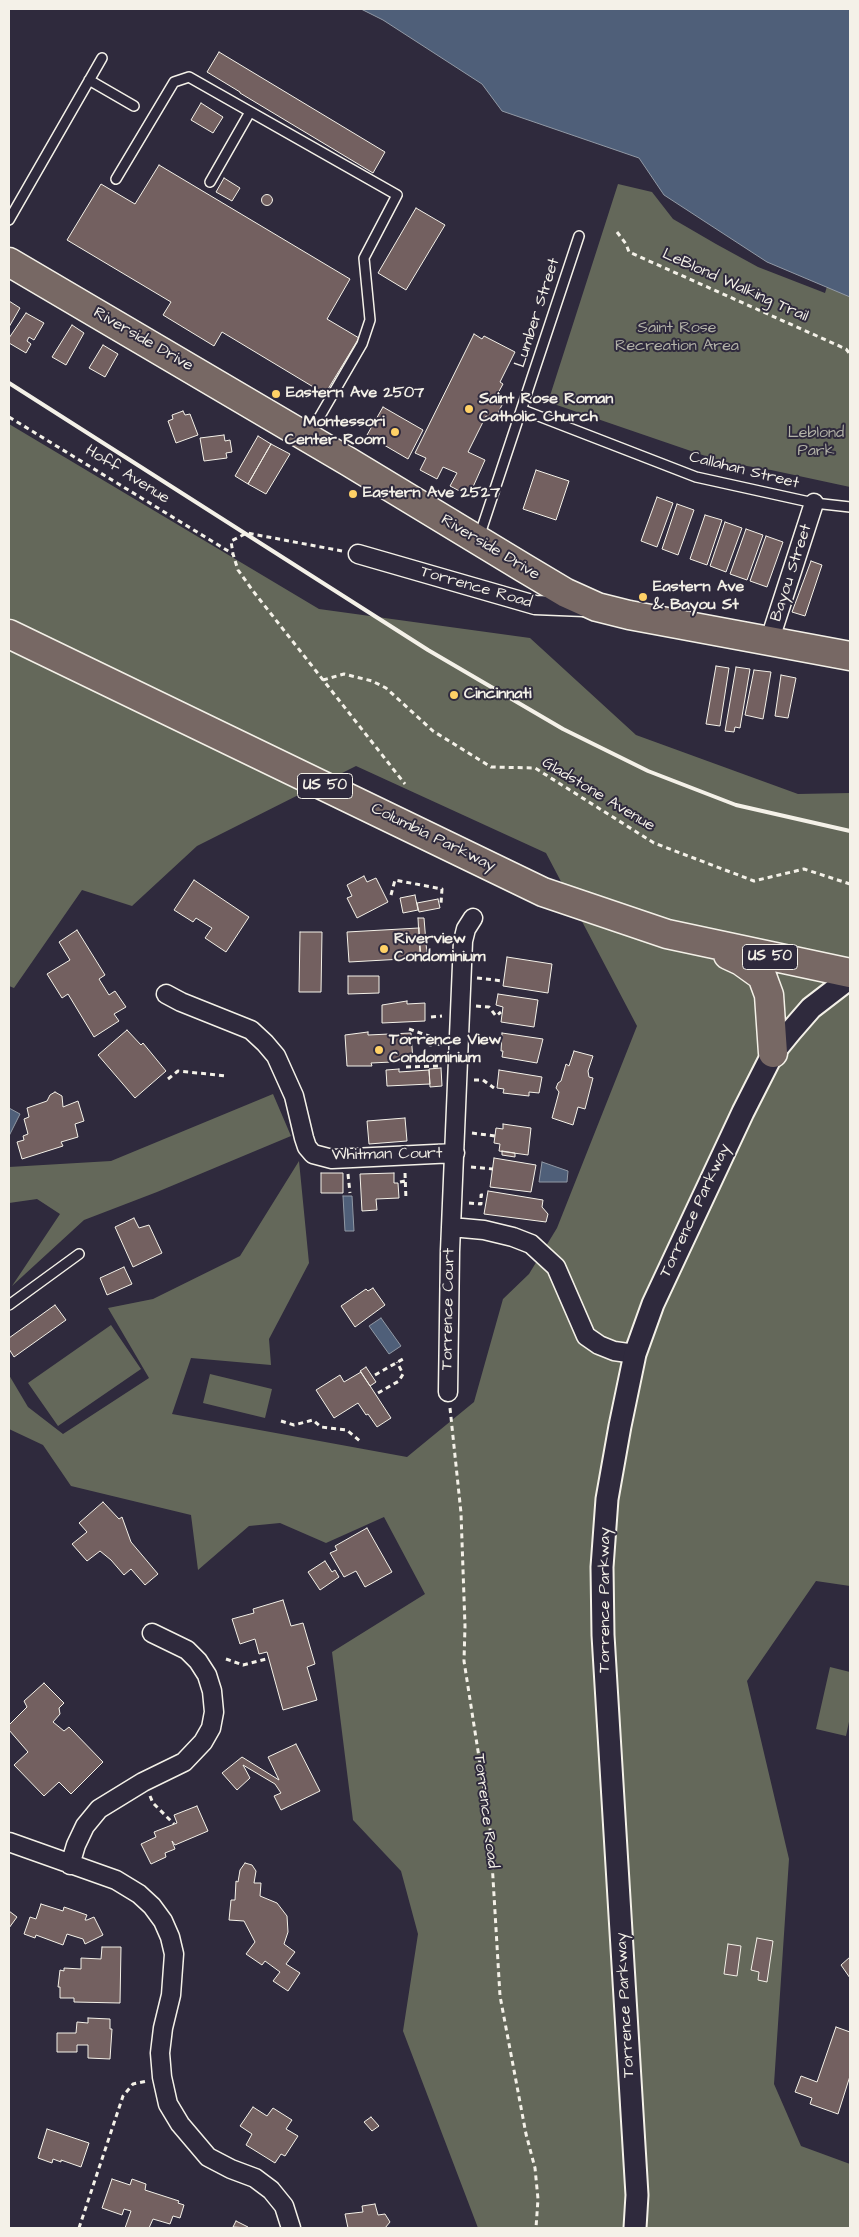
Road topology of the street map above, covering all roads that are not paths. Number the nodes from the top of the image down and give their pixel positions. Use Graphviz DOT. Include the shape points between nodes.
graph roads {
  1 [pos="102,58"];
  2 [pos="89,80"];
  3 [pos="134,106"];
  4 [pos="250,112"];
  5 [pos="116,179"];
  6 [pos="210,182"];
  7 [pos="9,220"];
  8 [pos="579,236"];
  9 [pos="9,262"];
  10 [pos="523,410"];
  11 [pos="308,437"];
  12 [pos="814,503"];
  13 [pos="850,507"];
  14 [pos="478,541"];
  15 [pos="358,554"];
  16 [pos="597,607"];
  17 [pos="9,634"];
  18 [pos="769,642"];
  19 [pos="850,656"];
  20 [pos="473,918"];
  21 [pos="690,939"];
  22 [pos="850,974"];
  23 [pos="850,978"];
  24 [pos="166,994"];
  25 [pos="774,1053"];
  26 [pos="455,1153"];
  27 [pos="451,1226"];
  28 [pos="79,1254"];
  29 [pos="9,1305"];
  30 [pos="635,1354"];
  31 [pos="448,1392"];
  32 [pos="152,1633"];
  33 [pos="9,1842"];
  34 [pos="70,1865"];
  35 [pos="291,2228"];
  36 [pos="635,2228"];
  1 -- 2 [label="lane"];
  2 -- 3 [label="lane"];
  2 -- 7 [label="lane"];
  4 -- 5 [label="lane" via="189,77 174,82"];
  4 -- 6 [label="lane"];
  4 -- 11 [label="lane" via="396,195 364,258 370,320 362,344"];
  8 -- 10 [label="lane, Lumber Street"];
  9 -- 11 [label="main road, Riverside Drive"];
  10 -- 12 [label="lane, Callahan Street" via="696,478"];
  10 -- 14 [label="lane, Lumber Street"];
  11 -- 14 [label="main road, Riverside Drive"];
  12 -- 13 [label="lane, Callahan Street"];
  12 -- 18 [label="street, Bayou Street"];
  14 -- 16 [label="main road, Riverside Drive" via="566,593"];
  15 -- 16 [label="street, Torrence Road" via="535,605"];
  16 -- 18 [label="main road, Riverside Drive"];
  17 -- 21 [label="main road, Columbia Parkway / US 50" via="543,892"];
  18 -- 19 [label="main road, Riverside Drive"];
  20 -- 26 [label="street, Torrence Court" via="463,941"];
  21 -- 22 [label="main road, Columbia Parkway / US 50"];
  21 -- 25 [label="main road" via="741,961 762,976 769,995"];
  23 -- 25 [label="street, Torrence Parkway" via="811,1008"];
  24 -- 26 [label="street, Whitman Court" via="251,1030 265,1043 276,1056 294,1096 304,1138 313,1154 332,1159"];
  25 -- 30 [label="street, Torrence Parkway" via="652,1304"];
  26 -- 27 [label="street, Torrence Court"];
  27 -- 30 [label="street, Torrence Court" via="484,1230 531,1244 556,1267 586,1336 614,1351"];
  27 -- 31 [label="street, Torrence Court"];
  28 -- 29 [label="lane"];
  30 -- 36 [label="street, Torrence Parkway" via="607,1499 602,1567 602,1635 637,2195"];
  32 -- 34 [label="street" via="187,1650 207,1675 214,1712 211,1728 204,1742 184,1762 98,1809 85,1826"];
  33 -- 34 [label="street"];
  34 -- 35 [label="street" via="116,1880 139,1894 163,1920 174,1954 172,1995 161,2044 162,2077 168,2104 208,2157 254,2178 271,2190 284,2206"];
}
